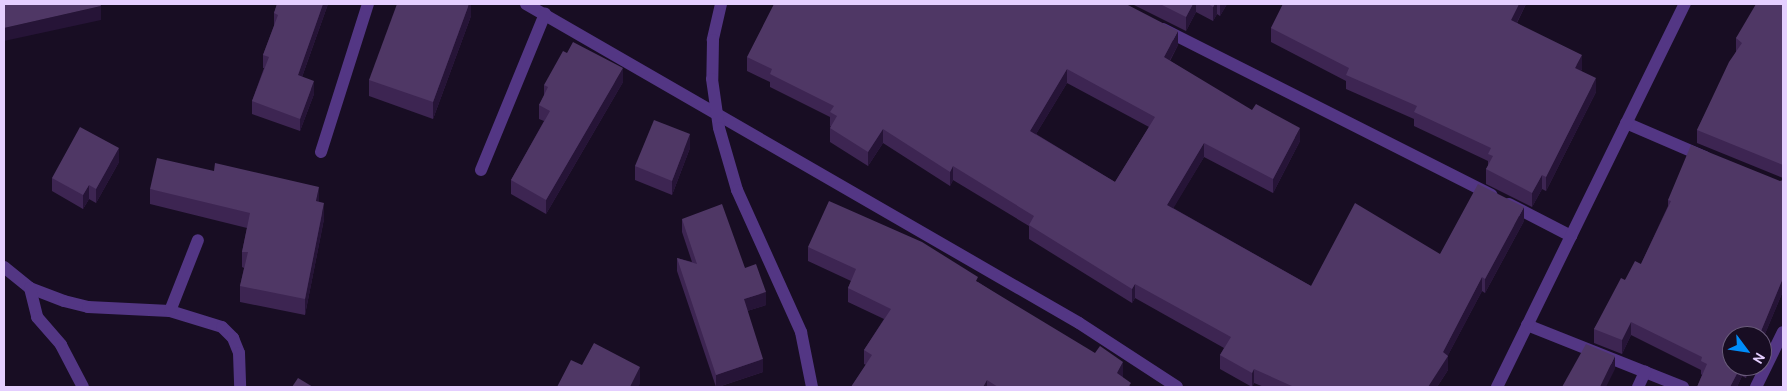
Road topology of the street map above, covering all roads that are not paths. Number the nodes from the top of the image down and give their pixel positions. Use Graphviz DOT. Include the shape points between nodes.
graph roads {
  1 [pos="368,4"];
  2 [pos="526,4"];
  3 [pos="720,4"];
  4 [pos="1685,4"];
  5 [pos="546,14"];
  6 [pos="1150,22"];
  7 [pos="717,115"];
  8 [pos="1626,124"];
  9 [pos="322,152"];
  10 [pos="1720,163"];
  11 [pos="481,170"];
  12 [pos="1571,236"];
  13 [pos="198,240"];
  14 [pos="4,267"];
  15 [pos="30,288"];
  16 [pos="170,311"];
  17 [pos="1528,325"];
  18 [pos="1783,332"];
  19 [pos="1645,372"];
  20 [pos="83,387"];
  21 [pos="240,387"];
  22 [pos="812,387"];
  23 [pos="1177,387"];
  24 [pos="1497,387"];
  25 [pos="1638,387"];
  26 [pos="1683,387"];
  27 [pos="1756,387"];
  1 -- 9 [label="street"];
  2 -- 5 [label="street"];
  3 -- 7 [label="street" via="712,79"];
  4 -- 8 [label="street"];
  5 -- 7 [label="street" via="643,68"];
  5 -- 11 [label="street"];
  6 -- 12 [label="street"];
  7 -- 22 [label="street" via="737,190 801,332"];
  7 -- 23 [label="street" via="1079,323"];
  8 -- 10 [label="street"];
  8 -- 12 [label="street"];
  12 -- 17 [label="street"];
  13 -- 16 [label="street"];
  14 -- 15 [label="street"];
  15 -- 16 [label="street" via="88,307"];
  15 -- 20 [label="street" via="37,317 61,346"];
  16 -- 21 [label="street" via="207,321 222,328 232,338 239,353"];
  17 -- 19 [label="street"];
  17 -- 24 [label="street"];
  18 -- 27 [label="street"];
  19 -- 25 [label="street"];
  19 -- 26 [label="street"];
}
